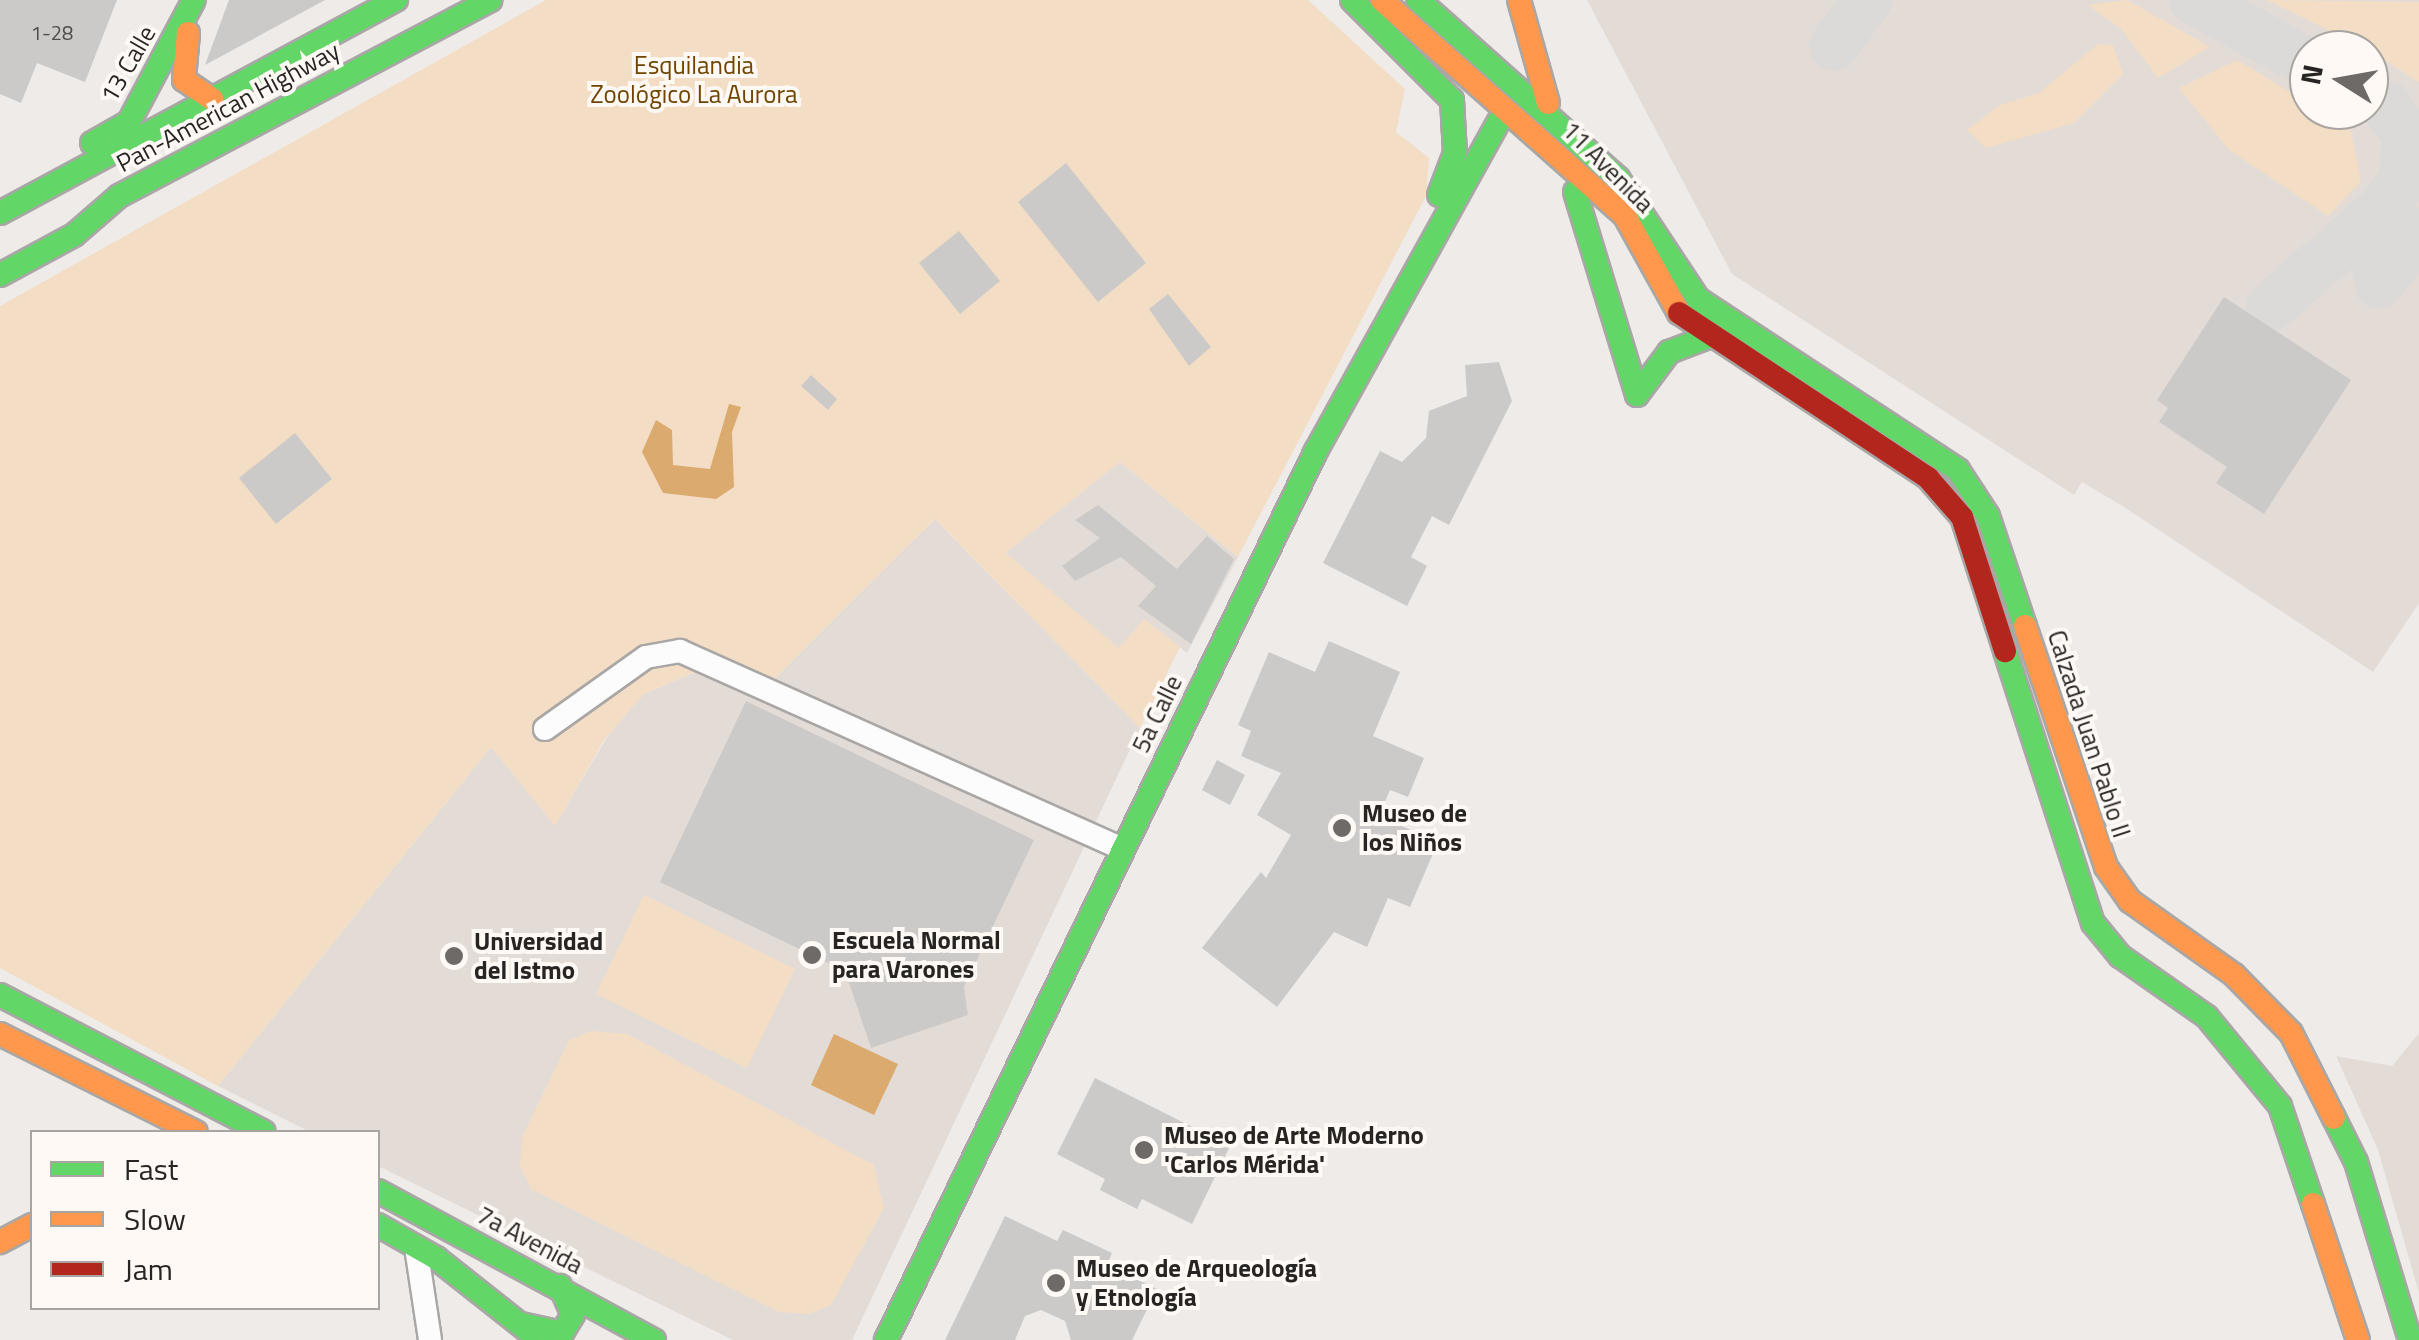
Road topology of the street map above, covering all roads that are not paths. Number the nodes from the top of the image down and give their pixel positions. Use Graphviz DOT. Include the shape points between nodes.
graph roads {
  1 [pos="396,0"];
  2 [pos="490,0"];
  3 [pos="1352,0"];
  4 [pos="1382,0"];
  5 [pos="1418,0"];
  6 [pos="1519,1"];
  7 [pos="193,2"];
  8 [pos="1514,70"];
  9 [pos="212,99"];
  10 [pos="1548,103"];
  11 [pos="1498,122"];
  12 [pos="57,182"];
  13 [pos="1575,192"];
  14 [pos="119,196"];
  15 [pos="0,213"];
  16 [pos="50,218"];
  17 [pos="0,275"];
  18 [pos="1712,336"];
  19 [pos="1316,450"];
  20 [pos="1958,470"];
  21 [pos="1928,478"];
  22 [pos="545,728"];
  23 [pos="1123,849"];
  24 [pos="0,995"];
  25 [pos="0,1034"];
  26 [pos="192,1130"];
  27 [pos="260,1130"];
  28 [pos="380,1192"];
  29 [pos="380,1226"];
  30 [pos="30,1227"];
  31 [pos="0,1242"];
  32 [pos="416,1246"];
  33 [pos="560,1286"];
  34 [pos="522,1324"];
  35 [pos="430,1340"];
  36 [pos="540,1340"];
  37 [pos="654,1340"];
  38 [pos="889,1340"];
  39 [pos="2358,1340"];
  40 [pos="2410,1340"];
  1 -- 9 [label="main road, Pan-American Highway"];
  2 -- 14 [label="main road, Pan-American Highway"];
  3 -- 19 [label="main road" via="1441,82 1452,100 1454,153 1336,391"];
  4 -- 18 [label="main road, 11 Avenida" via="1625,216 1672,308"];
  5 -- 20 [label="main road, 11 Avenida" via="1618,178 1698,299"];
  6 -- 8 [label="main road"];
  6 -- 10 [label="main road"];
  7 -- 9 [label="main road, 13 Calle" via="184,80"];
  7 -- 12 [label="main road, 13 Calle" via="129,122 84,148"];
  9 -- 12 [label="main road, Pan-American Highway"];
  11 -- 19 [label="main road, 5a Calle"];
  12 -- 15 [label="main road, Pan-American Highway"];
  13 -- 18 [label="main road" via="1636,395 1669,352"];
  14 -- 16 [label="main road"];
  14 -- 17 [label="main road, Pan-American Highway" via="74,235"];
  18 -- 21 [label="main road, 11 Avenida"];
  19 -- 23 [label="main road, 5a Calle"];
  20 -- 40 [label="main road, Calzada Juan Pablo II" via="1988,516 2106,867 2130,901 2234,975 2290,1033 2356,1162"];
  21 -- 39 [label="main road, Calzada Juan Pablo II" via="1973,542 2094,922 2120,956 2207,1017 2280,1106"];
  22 -- 23 [label="street" via="646,657 680,652"];
  23 -- 38 [label="main road, 5a Calle"];
  24 -- 27 [label="main road"];
  25 -- 26 [label="main road"];
  28 -- 33 [label="main road, 7a Avenida"];
  29 -- 32 [label="main road"];
  30 -- 31 [label="main road"];
  32 -- 34 [label="main road"];
  32 -- 35 [label="street"];
  33 -- 34 [label="main road" via="573,1314 562,1333"];
  33 -- 37 [label="main road, 7a Avenida"];
  34 -- 36 [label="main road"];
}
